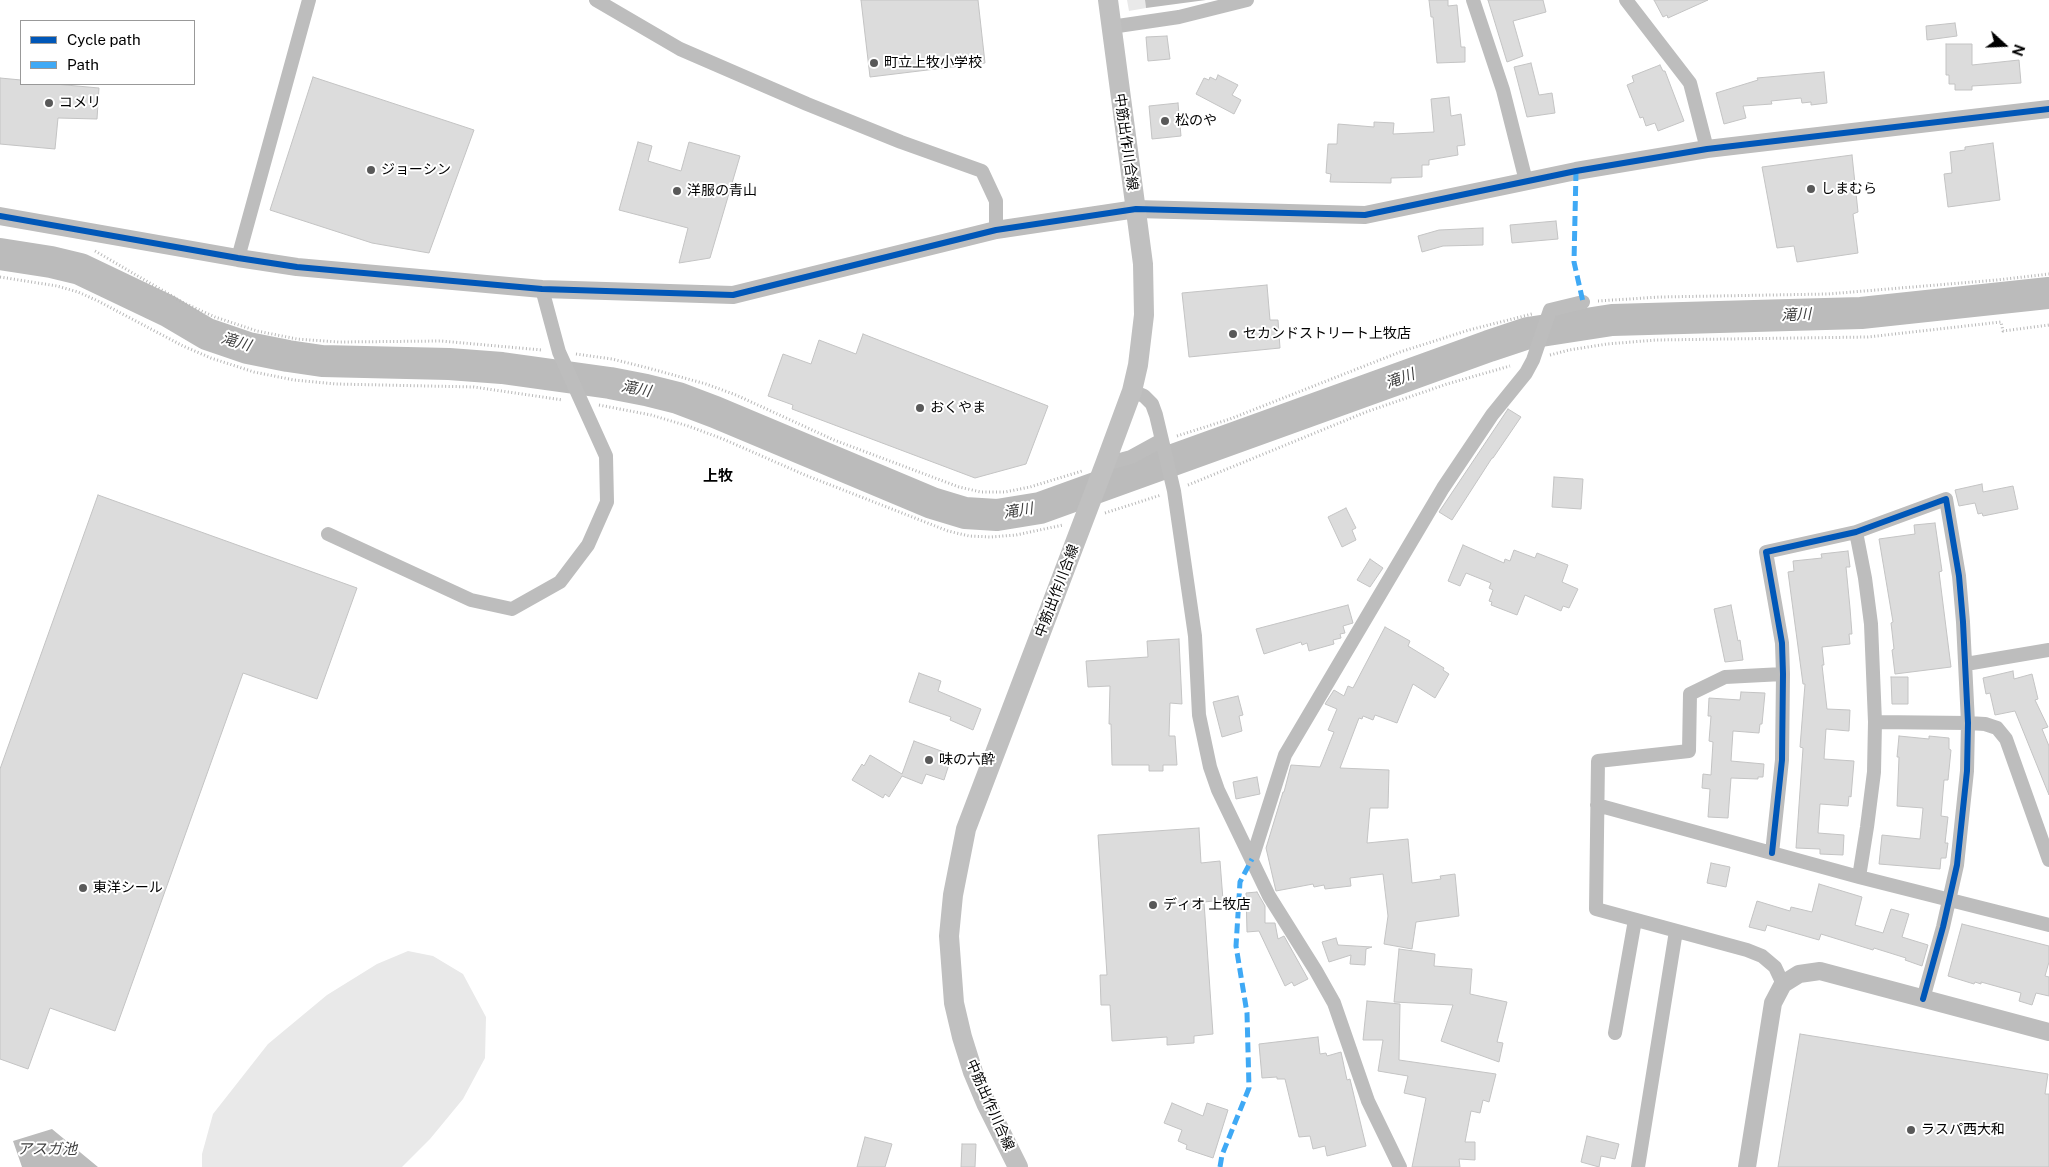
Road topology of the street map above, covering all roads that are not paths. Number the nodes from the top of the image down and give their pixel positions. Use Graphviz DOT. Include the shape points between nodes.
graph roads {
  1 [pos="309,0"];
  2 [pos="596,0"];
  3 [pos="1108,0"];
  4 [pos="1247,0"];
  5 [pos="1473,0"];
  6 [pos="1629,1"];
  7 [pos="1111,27"];
  8 [pos="2049,109"];
  9 [pos="1707,149"];
  10 [pos="1526,181"];
  11 [pos="1136,209"];
  12 [pos="0,216"];
  13 [pos="996,230"];
  14 [pos="238,258"];
  15 [pos="542,289"];
  16 [pos="1583,302"];
  17 [pos="1132,391"];
  18 [pos="1162,440"];
  19 [pos="1105,464"];
  20 [pos="1856,532"];
  21 [pos="328,534"];
  22 [pos="2049,650"];
  23 [pos="1966,664"];
  24 [pos="1783,674"];
  25 [pos="1875,722"];
  26 [pos="1968,723"];
  27 [pos="1597,805"];
  28 [pos="1772,853"];
  29 [pos="1252,860"];
  30 [pos="2049,860"];
  31 [pos="1859,877"];
  32 [pos="1950,901"];
  33 [pos="1635,920"];
  34 [pos="2049,925"];
  35 [pos="1676,931"];
  36 [pos="1783,984"];
  37 [pos="1923,999"];
  38 [pos="2049,1032"];
  39 [pos="1615,1033"];
  40 [pos="1018,1167"];
  41 [pos="1400,1167"];
  42 [pos="1638,1167"];
  43 [pos="1746,1167"];
  1 -- 14 [label="street"];
  2 -- 13 [label="street" via="680,49 841,118 982,171 996,201"];
  3 -- 7 [label="main road, 中筋出作川合線"];
  4 -- 7 [label="street" via="1179,17"];
  5 -- 10 [label="street" via="1503,90"];
  6 -- 9 [label="street" via="1690,83"];
  7 -- 11 [label="main road, 中筋出作川合線"];
  8 -- 9 [label="street"];
  9 -- 10 [label="street"];
  10 -- 11 [label="street" via="1366,215"];
  11 -- 13 [label="street"];
  11 -- 17 [label="main road, 中筋出作川合線" via="1143,264 1144,315"];
  12 -- 14 [label="street"];
  13 -- 15 [label="street" via="733,295"];
  14 -- 15 [label="street"];
  15 -- 21 [label="street" via="560,352 606,456 607,502 588,545 560,582 512,610 471,600"];
  16 -- 29 [label="street" via="1550,310 1534,360 1526,374 1492,415 1443,488 1285,755"];
  17 -- 18 [label="street" via="1152,404"];
  17 -- 19 [label="main road, 中筋出作川合線"];
  18 -- 19 [label="street" via="1131,458"];
  18 -- 29 [label="street" via="1174,491 1195,636 1203,740 1218,790"];
  19 -- 40 [label="main road, 中筋出作川合線" via="966,829 953,895 950,969 962,1037 972,1072"];
  20 -- 23 [label="street" via="1946,499 1959,576"];
  20 -- 24 [label="street" via="1766,552 1780,634"];
  20 -- 25 [label="street" via="1872,624"];
  22 -- 23 [label="street"];
  23 -- 26 [label="street"];
  24 -- 27 [label="street" via="1725,678 1690,694 1688,751 1598,761"];
  24 -- 28 [label="street" via="1782,760"];
  25 -- 26 [label="street"];
  25 -- 31 [label="street" via="1874,772"];
  26 -- 30 [label="street" via="1997,728 2006,740"];
  26 -- 32 [label="street" via="1962,827"];
  27 -- 28 [label="street"];
  27 -- 33 [label="street" via="1596,909"];
  28 -- 31 [label="street"];
  29 -- 41 [label="street" via="1269,896 1334,1003 1368,1101"];
  31 -- 32 [label="street"];
  32 -- 34 [label="street"];
  32 -- 37 [label="street"];
  33 -- 35 [label="street"];
  33 -- 39 [label="street"];
  35 -- 36 [label="street" via="1762,956 1775,967"];
  35 -- 42 [label="street"];
  36 -- 37 [label="street" via="1799,974 1820,971"];
  36 -- 43 [label="street" via="1773,1003"];
  37 -- 38 [label="street"];
}
